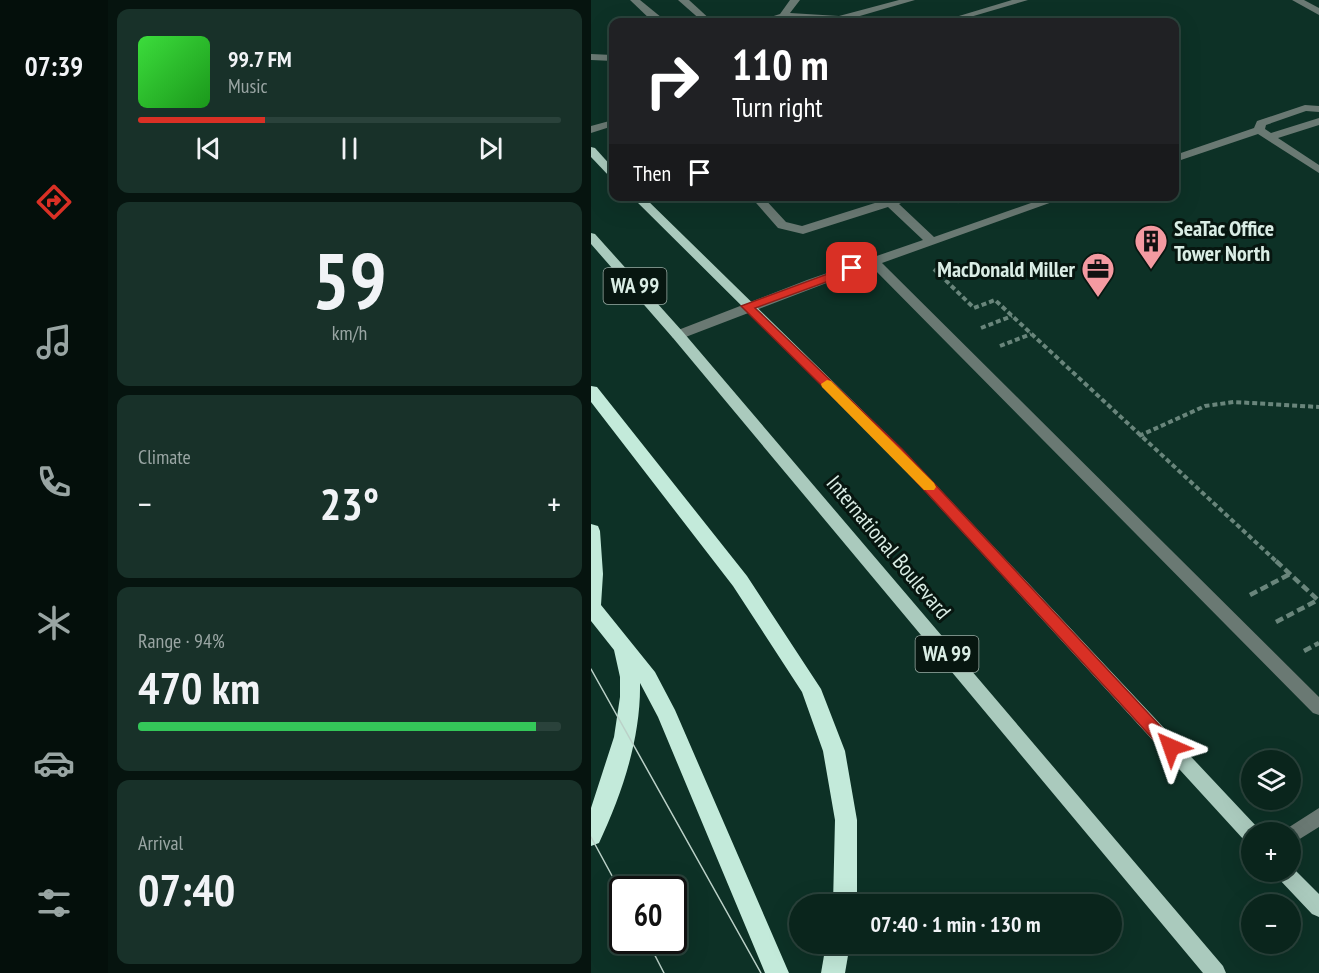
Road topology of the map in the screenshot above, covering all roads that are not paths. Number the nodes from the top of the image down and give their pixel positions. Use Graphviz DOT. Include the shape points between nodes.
graph roads {
  1 [pos="635,0"];
  2 [pos="683,0"];
  3 [pos="795,0"];
  4 [pos="910,0"];
  5 [pos="1023,0"];
  6 [pos="1297,0"];
  7 [pos="1319,12"];
  8 [pos="783,16"];
  9 [pos="654,18"];
  10 [pos="703,18"];
  11 [pos="776,18"];
  12 [pos="958,18"];
  13 [pos="591,57"];
  14 [pos="609,58"];
  15 [pos="1319,109"];
  16 [pos="1319,121"];
  17 [pos="609,124"];
  18 [pos="591,130"];
  19 [pos="1259,130"];
  20 [pos="1270,137"];
  21 [pos="591,150"];
  22 [pos="1179,158"];
  23 [pos="609,170"];
  24 [pos="1319,170"];
  25 [pos="641,201"];
  26 [pos="760,201"];
  27 [pos="897,201"];
  28 [pos="1049,201"];
  29 [pos="891,203"];
  30 [pos="591,237"];
  31 [pos="931,241"];
  32 [pos="873,261"];
  33 [pos="747,306"];
  34 [pos="678,335"];
  35 [pos="591,391"];
  36 [pos="591,531"];
  37 [pos="591,606"];
  38 [pos="624,645"];
  39 [pos="1319,708"];
  40 [pos="1319,816"];
  41 [pos="1241,823"];
  42 [pos="1301,829"];
  43 [pos="591,836"];
  44 [pos="1294,882"];
  45 [pos="845,894"];
  46 [pos="1319,908"];
  47 [pos="837,954"];
  48 [pos="777,973"];
  49 [pos="833,973"];
  50 [pos="1216,973"];
  1 -- 9 [label="lane"];
  2 -- 10 [label="lane"];
  3 -- 8 [label="lane"];
  4 -- 8 [label="lane" via="847,18"];
  5 -- 12 [label="lane"];
  6 -- 7 [label="lane"];
  8 -- 11 [label="lane"];
  13 -- 14 [label="lane"];
  15 -- 19 [label="lane" via="1305,108 1261,123"];
  16 -- 20 [label="lane"];
  17 -- 18 [label="lane"];
  19 -- 20 [label="lane"];
  19 -- 22 [label="lane"];
  20 -- 24 [label="lane"];
  21 -- 23 [label="main road"];
  25 -- 33 [label="main road, WA 99"];
  26 -- 29 [label="lane" via="782,225 803,230"];
  27 -- 29 [label="lane"];
  28 -- 31 [label="lane"];
  29 -- 31 [label="lane"];
  30 -- 34 [label="main road, International Boulevard / WA 99"];
  31 -- 32 [label="lane"];
  32 -- 33 [label="lane"];
  32 -- 39 [label="lane"];
  33 -- 34 [label="lane"];
  33 -- 41 [label="main road, WA 99" via="897,452"];
  34 -- 50 [label="main road, International Boulevard / WA 99"];
  35 -- 45 [label="highway" via="740,581 811,689 834,750 846,820"];
  36 -- 37 [label="highway"];
  37 -- 38 [label="highway"];
  38 -- 43 [label="highway" via="630,676 629,703 607,798"];
  38 -- 48 [label="highway" via="648,678 668,716"];
  40 -- 42 [label="lane"];
  44 -- 46 [label="main road"];
  47 -- 49 [label="highway"];
}
